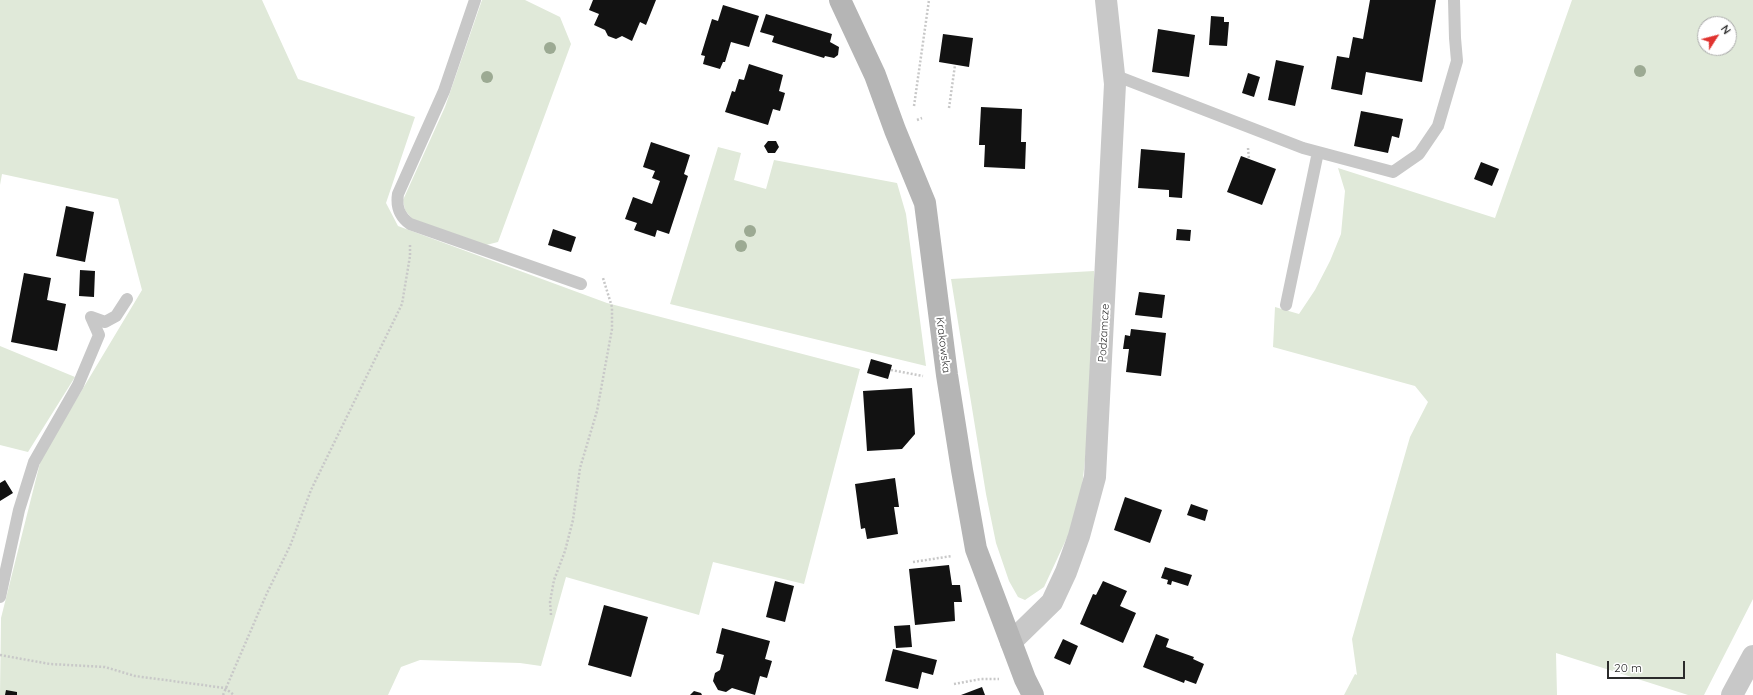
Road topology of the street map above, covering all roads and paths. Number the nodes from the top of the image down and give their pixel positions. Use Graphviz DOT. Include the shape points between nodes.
graph roads {
  1 [pos="475,0"];
  2 [pos="840,0"];
  3 [pos="929,0"];
  4 [pos="1106,0"];
  5 [pos="1454,0"];
  6 [pos="955,65"];
  7 [pos="1114,75"];
  8 [pos="916,93"];
  9 [pos="949,108"];
  10 [pos="1318,152"];
  11 [pos="410,224"];
  12 [pos="603,278"];
  13 [pos="581,284"];
  14 [pos="127,299"];
  15 [pos="1286,305"];
  16 [pos="890,370"];
  17 [pos="927,377"];
  18 [pos="948,557"];
  19 [pos="913,562"];
  20 [pos="0,597"];
  21 [pos="551,615"];
  22 [pos="1011,642"];
  23 [pos="0,655"];
  24 [pos="1753,656"];
  25 [pos="1002,679"];
  26 [pos="954,684"];
  27 [pos="225,688"];
  28 [pos="223,695"];
  29 [pos="234,695"];
  30 [pos="1033,695"];
  31 [pos="1732,695"];
  1 -- 11 [label="lane" via="444,92 398,194 399,211 402,218"];
  2 -- 22 [label="street, Krakowska" via="874,75 925,203 947,375 976,549"];
  3 -- 8 [label="path"];
  4 -- 7 [label="street, Podzamcze"];
  5 -- 10 [label="lane" via="1457,61 1438,126 1419,154 1393,172"];
  6 -- 9 [label="path"];
  7 -- 10 [label="lane"];
  7 -- 22 [label="street, Podzamcze" via="1103,351 1095,477 1079,536 1052,602"];
  10 -- 15 [label="lane"];
  11 -- 13 [label="lane"];
  11 -- 27 [label="path" via="410,256 402,304 311,490 290,546"];
  12 -- 21 [label="path" via="612,307 610,341 597,411 580,468 573,520 554,580 550,602"];
  14 -- 20 [label="lane" via="116,316 105,322 91,317 99,335 78,385 34,462 19,510"];
  16 -- 17 [label="path"];
  18 -- 19 [label="path"];
  22 -- 30 [label="street, Krakowska"];
  23 -- 27 [label="path" via="50,664 105,667 135,676"];
  24 -- 31 [label="street"];
  25 -- 26 [label="path" via="981,679"];
  27 -- 28 [label="path"];
  27 -- 29 [label="path"];
}
